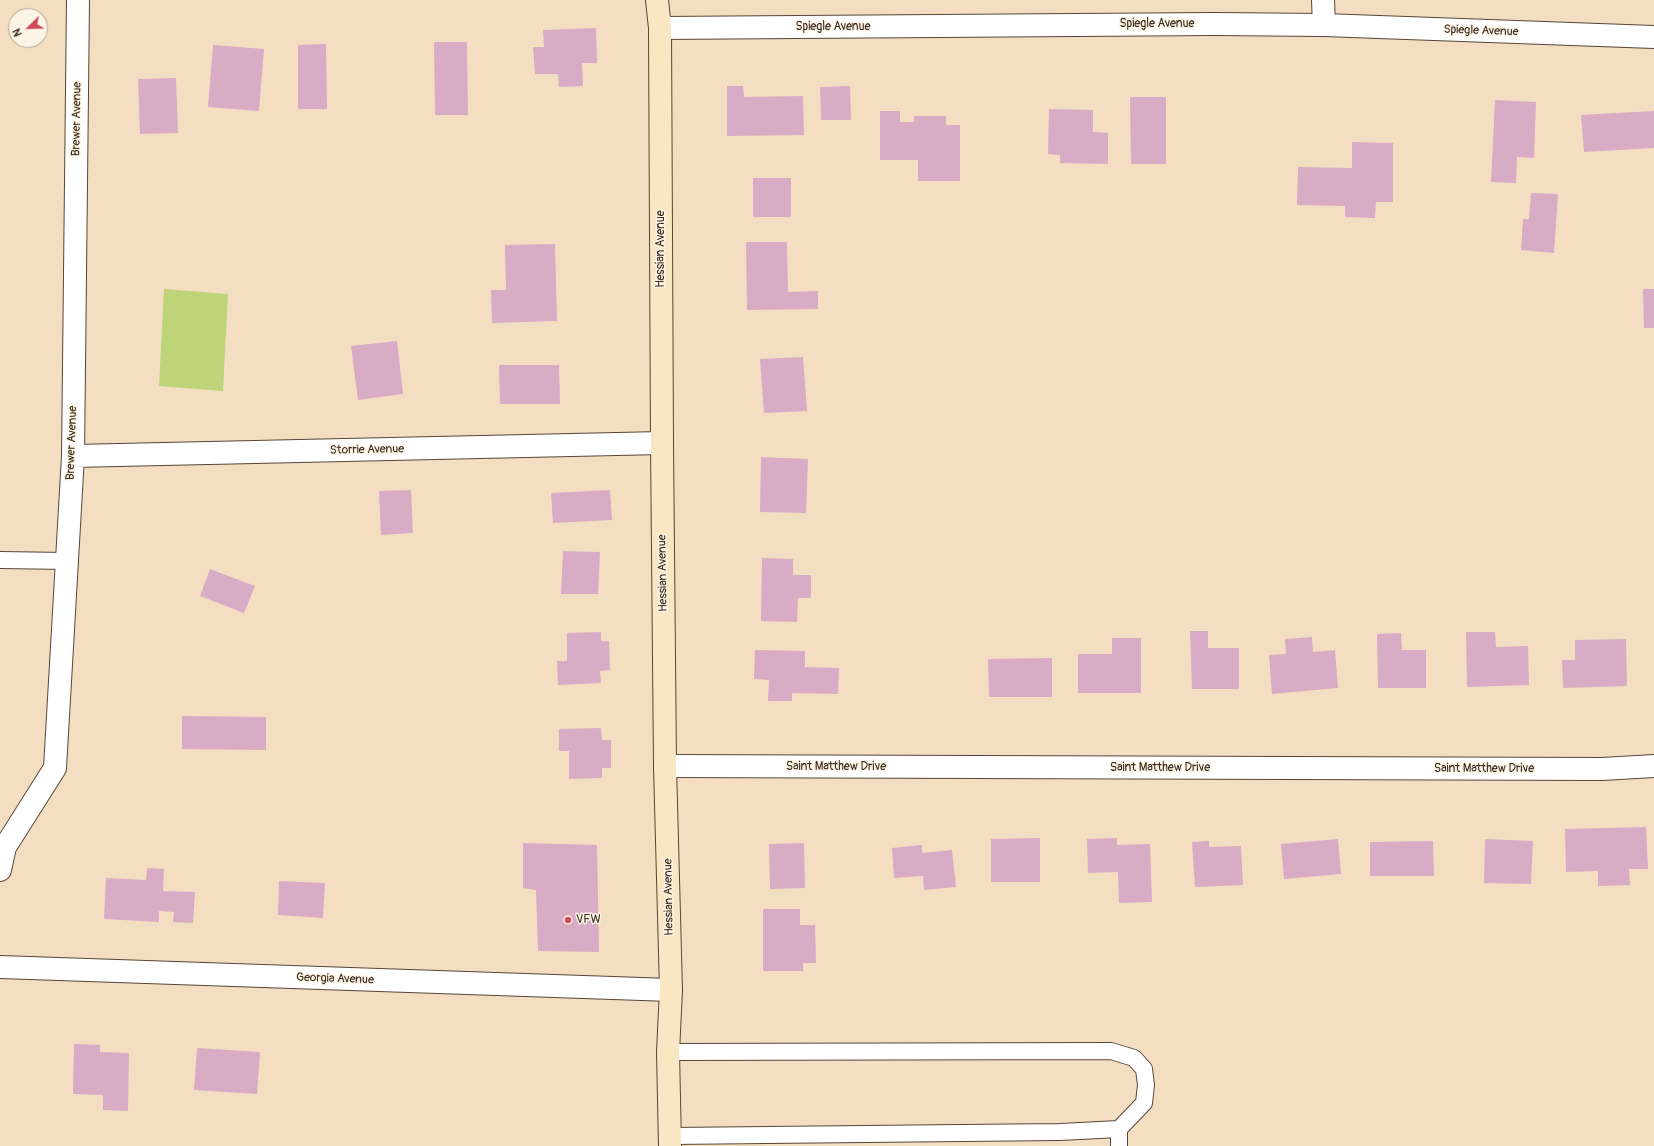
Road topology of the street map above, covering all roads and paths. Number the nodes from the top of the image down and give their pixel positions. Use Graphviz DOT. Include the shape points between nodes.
graph roads {
  1 [pos="78,0"];
  2 [pos="657,0"];
  3 [pos="1323,0"];
  4 [pos="1324,25"];
  5 [pos="660,28"];
  6 [pos="1654,37"];
  7 [pos="662,443"];
  8 [pos="73,456"];
  9 [pos="0,560"];
  10 [pos="67,561"];
  11 [pos="665,766"];
  12 [pos="1654,766"];
  13 [pos="0,870"];
  14 [pos="0,967"];
  15 [pos="671,990"];
  16 [pos="668,1052"];
  17 [pos="1119,1129"];
  18 [pos="1060,1139"];
  19 [pos="670,1141"];
  20 [pos="1119,1146"];
  1 -- 8 [label="street, Brewer Avenue"];
  2 -- 5 [label="main road, Hessian Avenue"];
  3 -- 4 [label="street"];
  4 -- 5 [label="street, Spiegle Avenue"];
  4 -- 6 [label="street, Spiegle Avenue"];
  5 -- 7 [label="main road, Hessian Avenue"];
  7 -- 8 [label="street, Storrie Avenue"];
  7 -- 11 [label="main road, Hessian Avenue"];
  8 -- 10 [label="street, Brewer Avenue"];
  9 -- 10 [label="lane"];
  10 -- 13 [label="street, Brewer Avenue" via="55,768 5,847"];
  11 -- 12 [label="street, Saint Matthew Drive" via="1602,769"];
  11 -- 15 [label="main road, Hessian Avenue"];
  14 -- 15 [label="street, Georgia Avenue"];
  15 -- 16 [label="main road, Hessian Avenue"];
  16 -- 17 [label="lane" via="1111,1051 1134,1058 1144,1070 1146,1085 1144,1103"];
  16 -- 19 [label="main road, Hessian Avenue"];
  17 -- 18 [label="lane"];
  17 -- 20 [label="lane"];
  18 -- 19 [label="lane"];
}
